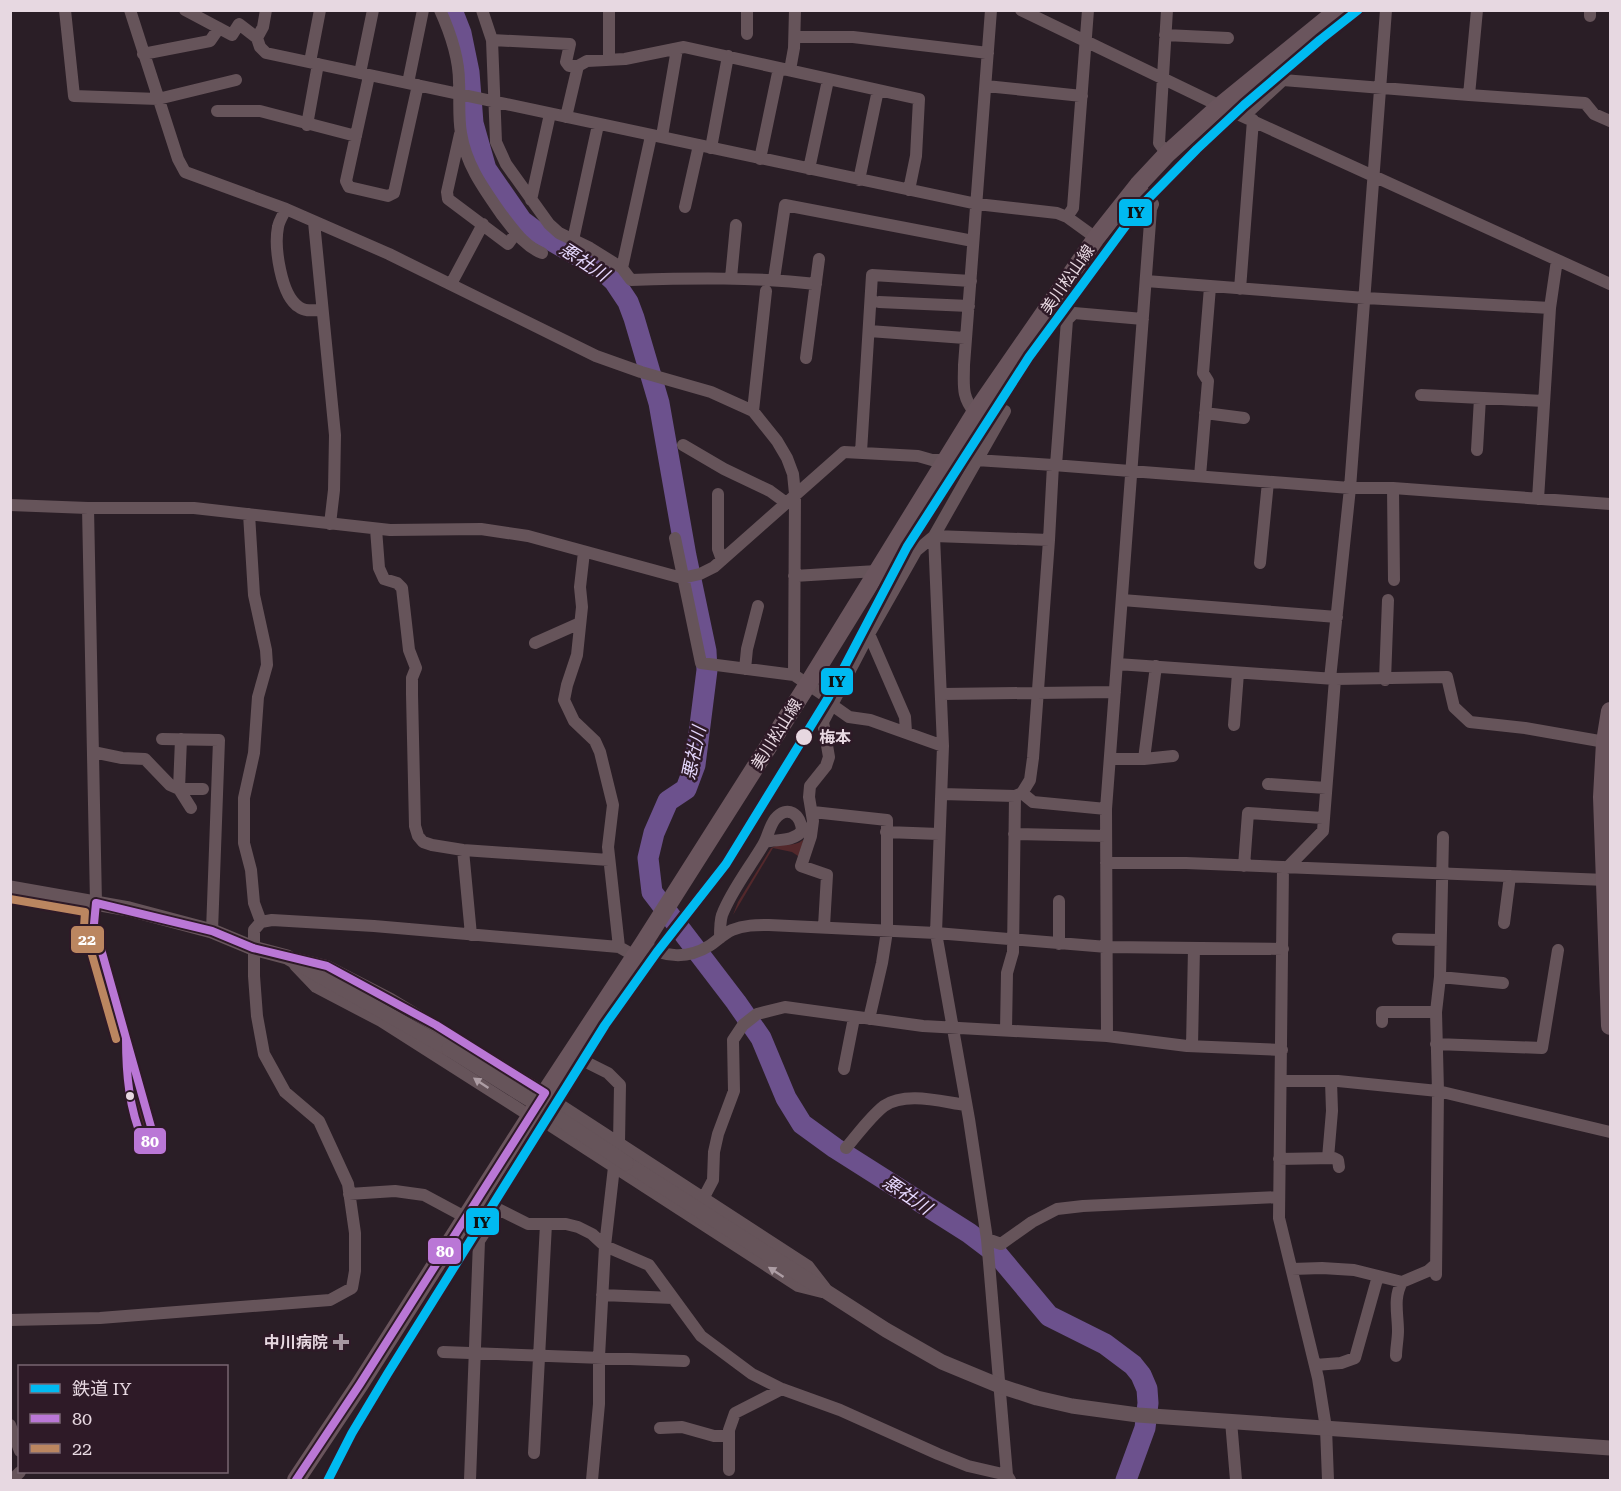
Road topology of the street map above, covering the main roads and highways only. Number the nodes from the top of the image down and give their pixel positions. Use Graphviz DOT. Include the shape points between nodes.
graph roads {
  1 [pos="1338,10"];
  2 [pos="1610,718"];
  3 [pos="1607,745"];
  4 [pos="1608,846"];
  5 [pos="1611,1026"];
  6 [pos="296,1480"];
  1 -- 6 [label="main road, 美川松山線" via="1167,154 1096,238 975,413 877,571 801,680 570,1054"];
  2 -- 3 [label="main road"];
  3 -- 4 [label="main road" via="1602,797"];
  4 -- 5 [label="main road"];
}
